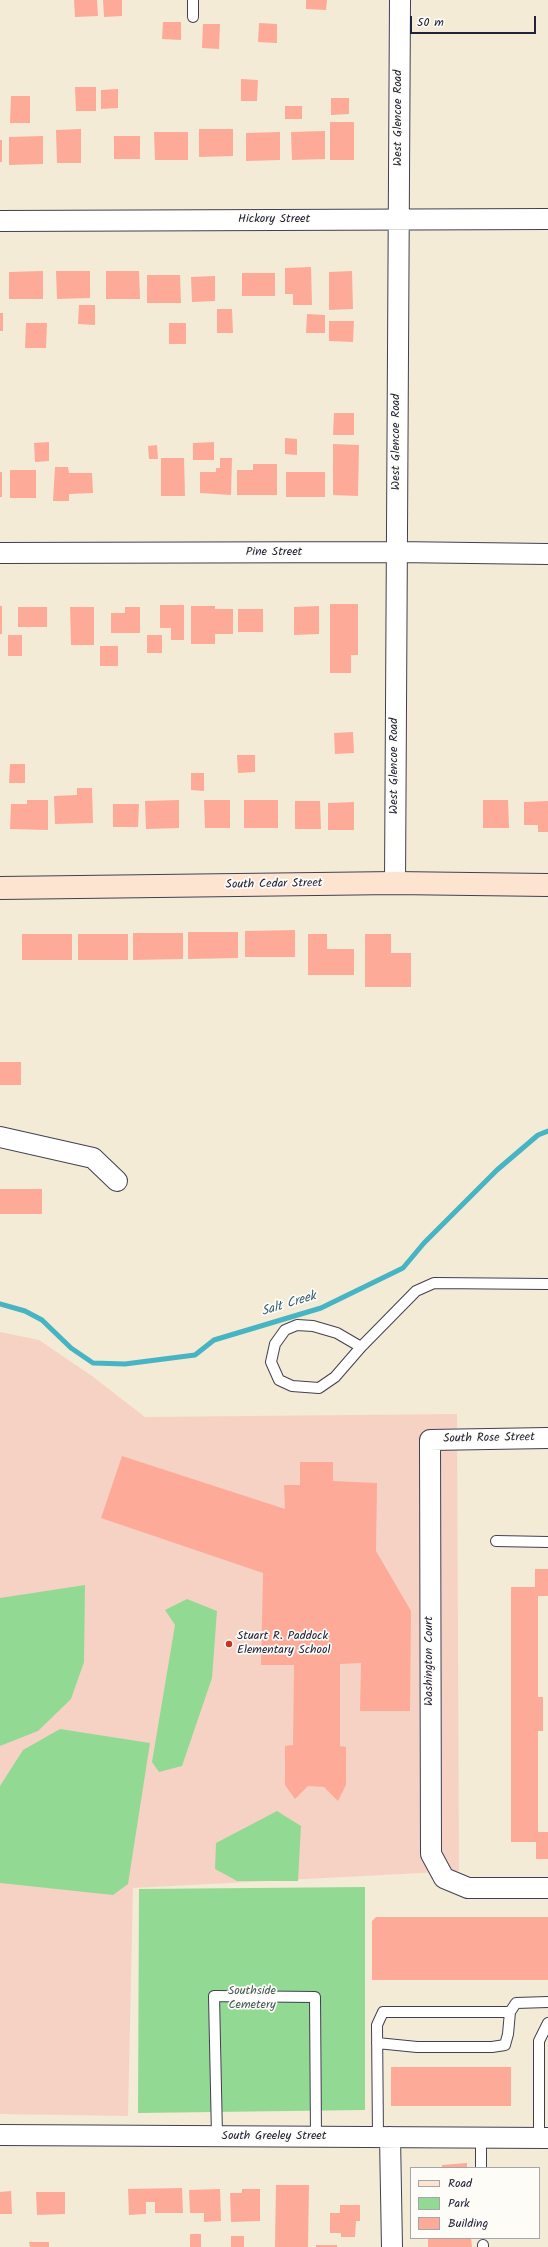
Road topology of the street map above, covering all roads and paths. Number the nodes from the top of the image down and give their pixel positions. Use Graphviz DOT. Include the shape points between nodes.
graph roads {
  1 [pos="193,0"];
  2 [pos="400,0"];
  3 [pos="193,17"];
  4 [pos="398,219"];
  5 [pos="548,219"];
  6 [pos="0,221"];
  7 [pos="396,552"];
  8 [pos="0,553"];
  9 [pos="548,554"];
  10 [pos="394,883"];
  11 [pos="548,885"];
  12 [pos="0,888"];
  13 [pos="0,1137"];
  14 [pos="117,1181"];
  15 [pos="548,1284"];
  16 [pos="361,1347"];
  17 [pos="548,1438"];
  18 [pos="430,1440"];
  19 [pos="496,1541"];
  20 [pos="548,1542"];
  21 [pos="548,1888"];
  22 [pos="548,2002"];
  23 [pos="510,2012"];
  24 [pos="548,2023"];
  25 [pos="377,2043"];
  26 [pos="0,2135"];
  27 [pos="217,2136"];
  28 [pos="316,2137"];
  29 [pos="384,2137"];
  30 [pos="481,2138"];
  31 [pos="544,2138"];
  32 [pos="481,2167"];
  33 [pos="392,2247"];
  1 -- 3 [label="lane"];
  2 -- 4 [label="street, West Glencoe Road"];
  4 -- 5 [label="street, Hickory Street"];
  4 -- 6 [label="street, Hickory Street"];
  4 -- 7 [label="street, West Glencoe Road"];
  7 -- 8 [label="street, Pine Street"];
  7 -- 9 [label="street, Pine Street"];
  7 -- 10 [label="street, West Glencoe Road"];
  10 -- 11 [label="street, South Cedar Street"];
  10 -- 12 [label="street, South Cedar Street"];
  13 -- 14 [label="street" via="92,1158"];
  15 -- 16 [label="lane" via="434,1284 416,1291"];
  16 -- 16 [label="lane" via="337,1333 313,1326 298,1325 285,1330 275,1344 271,1362 279,1380 292,1386 320,1388 335,1377"];
  17 -- 18 [label="street, South Rose Street"];
  18 -- 21 [label="street, Washington Court" via="431,1854 444,1878 468,1888"];
  19 -- 20 [label="lane"];
  22 -- 23 [label="lane" via="516,2003"];
  23 -- 25 [label="lane" via="383,2012 377,2025"];
  23 -- 25 [label="lane" via="505,2045 417,2047"];
  24 -- 31 [label="lane" via="539,2041"];
  25 -- 29 [label="lane"];
  26 -- 27 [label="street, South Greeley Street"];
  27 -- 28 [label="street, South Greeley Street"];
  27 -- 28 [label="lane" via="214,1996 315,1997"];
  28 -- 29 [label="street, South Greeley Street"];
  29 -- 30 [label="street, South Greeley Street"];
  29 -- 33 [label="street"];
  30 -- 31 [label="street, South Greeley Street"];
  30 -- 32 [label="lane"];
}
